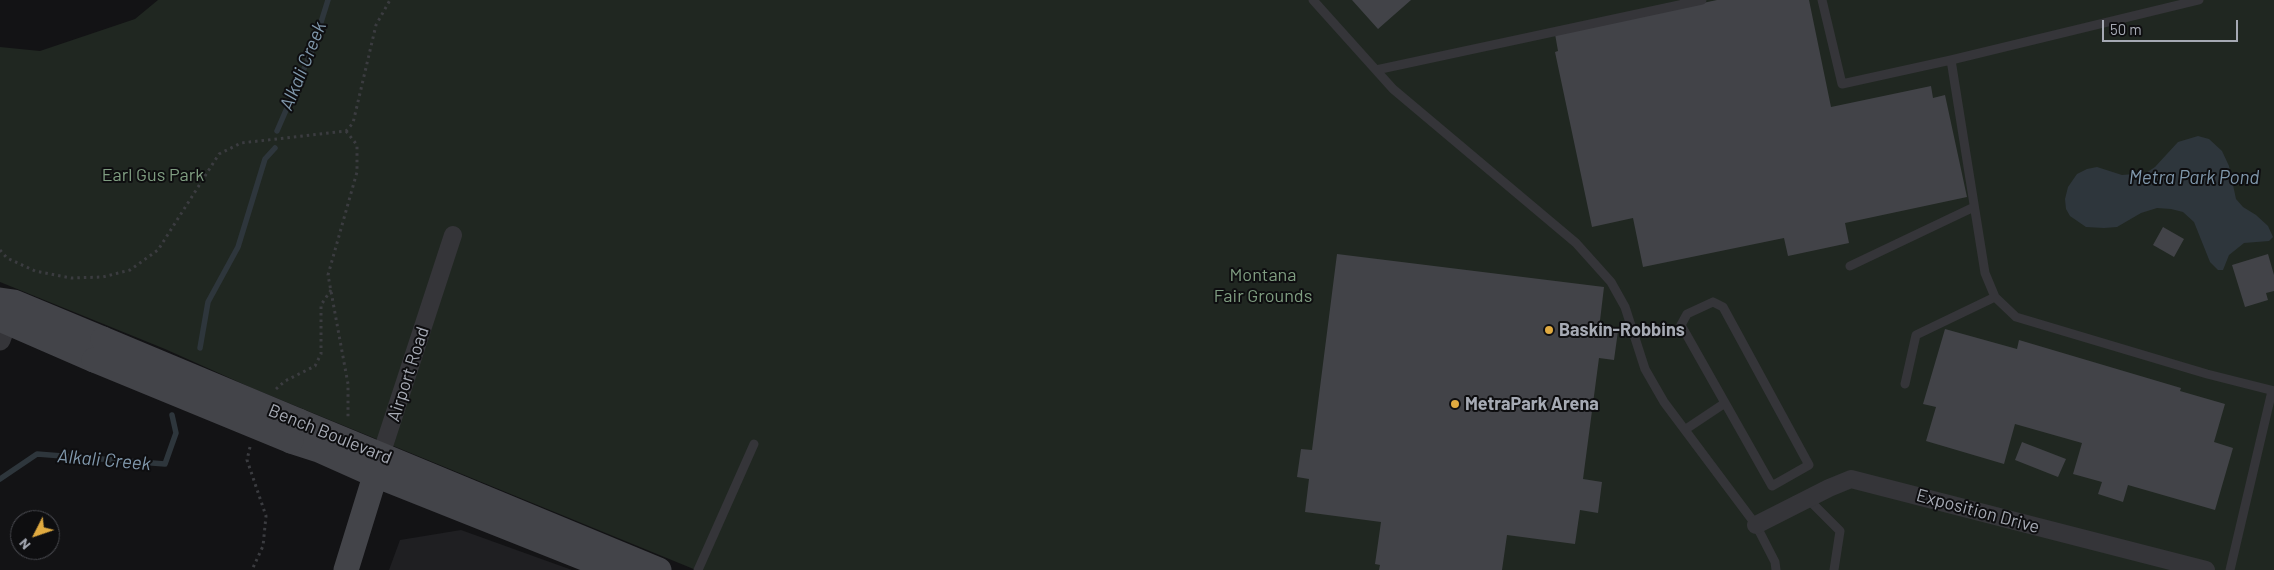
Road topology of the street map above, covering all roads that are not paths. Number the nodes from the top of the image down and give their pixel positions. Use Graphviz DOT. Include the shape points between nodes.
graph roads {
  1 [pos="1313,0"];
  2 [pos="1702,0"];
  3 [pos="1822,0"];
  4 [pos="2199,0"];
  5 [pos="1951,60"];
  6 [pos="1376,70"];
  7 [pos="1974,207"];
  8 [pos="453,235"];
  9 [pos="1850,266"];
  10 [pos="1995,297"];
  11 [pos="4,317"];
  12 [pos="1905,384"];
  13 [pos="2273,391"];
  14 [pos="1725,403"];
  15 [pos="1686,429"];
  16 [pos="295,431"];
  17 [pos="754,444"];
  18 [pos="378,465"];
  19 [pos="1808,499"];
  20 [pos="1756,525"];
  21 [pos="346,570"];
  22 [pos="614,570"];
  23 [pos="659,570"];
  24 [pos="698,570"];
  25 [pos="1776,570"];
  26 [pos="1834,570"];
  27 [pos="2206,570"];
  28 [pos="2230,570"];
  1 -- 6 [label="lane"];
  2 -- 6 [label="lane"];
  3 -- 5 [label="lane" via="1842,84"];
  4 -- 5 [label="lane"];
  5 -- 7 [label="lane"];
  6 -- 15 [label="lane" via="1393,89 1576,243 1611,282 1625,307 1645,370 1664,402"];
  7 -- 9 [label="lane"];
  7 -- 10 [label="lane" via="1985,273"];
  8 -- 18 [label="street, Airport Road"];
  10 -- 12 [label="lane" via="1916,335"];
  10 -- 13 [label="lane" via="2016,317"];
  11 -- 16 [label="main road, bridge" via="99,350"];
  13 -- 28 [label="lane"];
  14 -- 14 [label="lane" via="1772,486 1809,465 1723,306 1713,302 1687,314 1681,325"];
  14 -- 15 [label="lane"];
  15 -- 20 [label="lane"];
  16 -- 18 [label="main road" via="319,450"];
  16 -- 18 [label="main road, Bench Boulevard" via="335,436"];
  17 -- 24 [label="lane"];
  18 -- 21 [label="main road, Airport Road"];
  18 -- 22 [label="main road"];
  18 -- 23 [label="main road, Bench Boulevard"];
  19 -- 20 [label="street, Exposition Drive"];
  19 -- 26 [label="lane" via="1840,532"];
  19 -- 27 [label="street, Exposition Drive" via="1852,480"];
  20 -- 25 [label="lane"];
}
